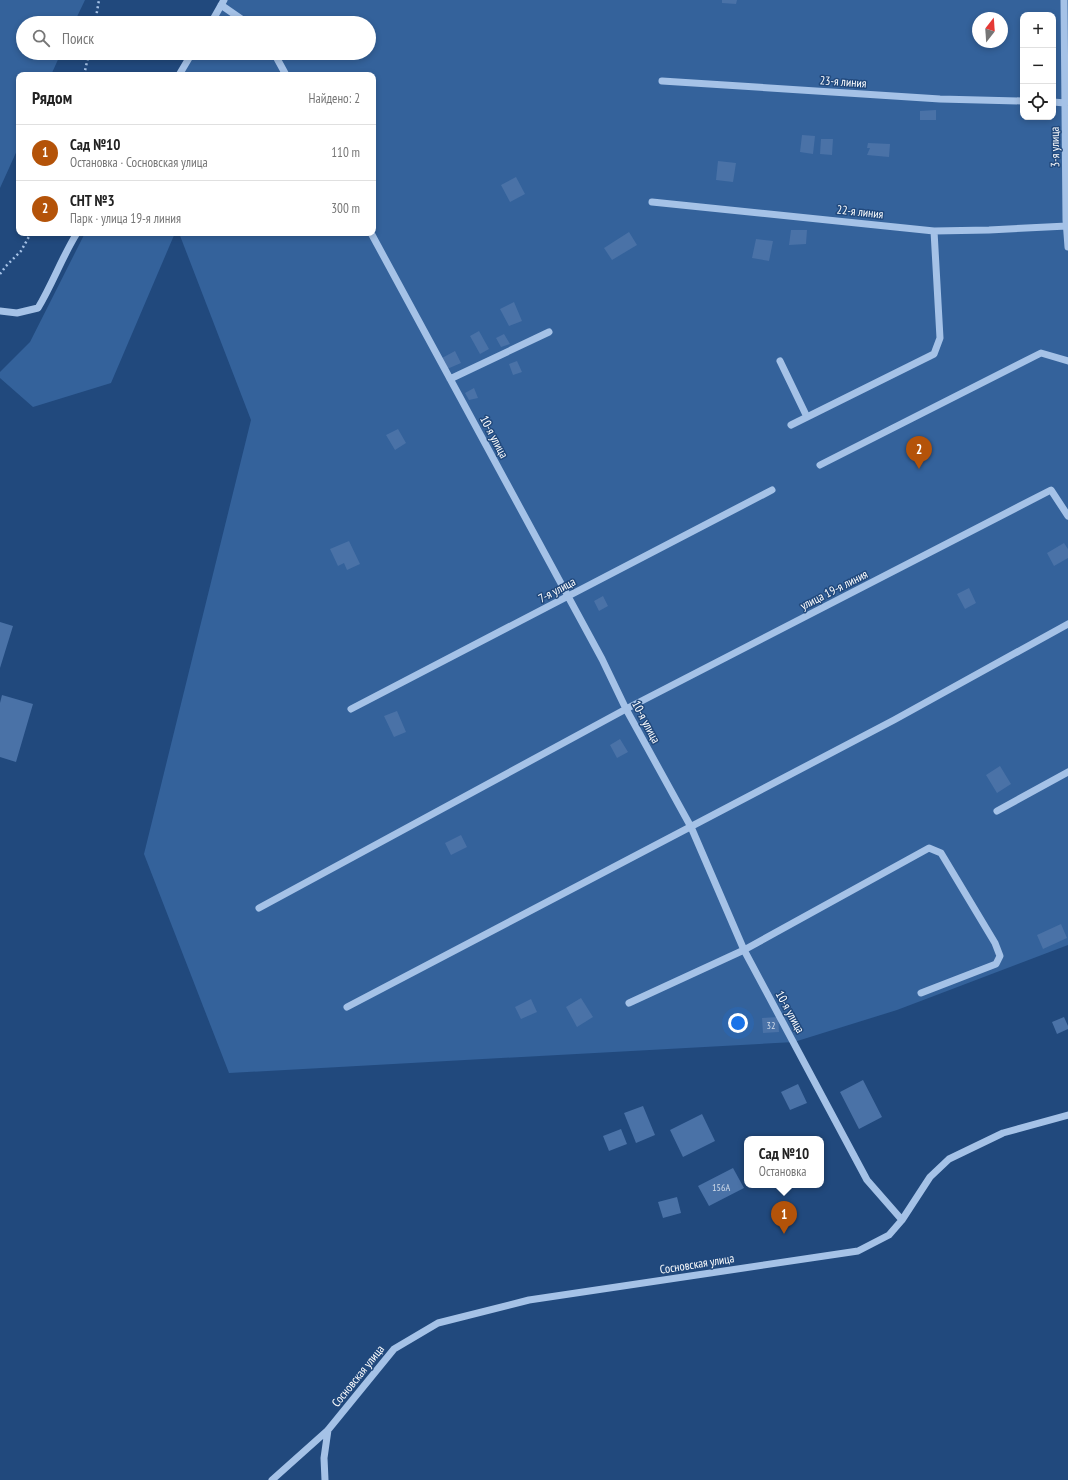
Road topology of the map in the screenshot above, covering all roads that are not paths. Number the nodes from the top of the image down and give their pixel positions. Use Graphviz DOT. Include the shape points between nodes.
graph roads {
  1 [pos="1064,0"];
  2 [pos="222,3"];
  3 [pos="215,16"];
  4 [pos="238,16"];
  5 [pos="188,60"];
  6 [pos="278,60"];
  7 [pos="181,72"];
  8 [pos="284,72"];
  9 [pos="662,81"];
  10 [pos="1020,101"];
  11 [pos="1056,102"];
  12 [pos="1065,103"];
  13 [pos="1067,112"];
  14 [pos="652,202"];
  15 [pos="1067,230"];
  16 [pos="934,231"];
  17 [pos="76,236"];
  18 [pos="373,236"];
  19 [pos="1068,246"];
  20 [pos="0,311"];
  21 [pos="548,332"];
  22 [pos="780,361"];
  23 [pos="1068,361"];
  24 [pos="450,379"];
  25 [pos="807,417"];
  26 [pos="791,425"];
  27 [pos="820,464"];
  28 [pos="772,490"];
  29 [pos="1068,516"];
  30 [pos="567,597"];
  31 [pos="1068,624"];
  32 [pos="351,709"];
  33 [pos="626,710"];
  34 [pos="1068,772"];
  35 [pos="997,811"];
  36 [pos="691,827"];
  37 [pos="259,908"];
  38 [pos="744,950"];
  39 [pos="921,993"];
  40 [pos="629,1003"];
  41 [pos="347,1006"];
  42 [pos="1068,1116"];
  43 [pos="902,1220"];
  44 [pos="328,1430"];
  45 [pos="272,1480"];
  46 [pos="325,1480"];
  1 -- 12 [label="street, 3-я улица"];
  2 -- 3 [label="street"];
  2 -- 4 [label="street"];
  5 -- 7 [label="street"];
  6 -- 8 [label="street"];
  9 -- 10 [label="street, 23-я линия" via="940,99"];
  11 -- 12 [label="street"];
  12 -- 13 [label="street, 3-я улица"];
  13 -- 15 [label="street, 3-я улица"];
  14 -- 16 [label="street, 22-я линия"];
  15 -- 16 [label="street, 22-я линия"];
  15 -- 19 [label="street, 3-я улица"];
  16 -- 25 [label="street" via="940,338 934,354"];
  17 -- 20 [label="street" via="38,308 17,313"];
  18 -- 24 [label="street, 10-я улица"];
  21 -- 24 [label="street"];
  22 -- 25 [label="street"];
  23 -- 27 [label="street" via="1041,353"];
  24 -- 30 [label="street, 10-я улица"];
  25 -- 26 [label="street"];
  28 -- 30 [label="street, 7-я улица"];
  29 -- 33 [label="street, улица 19-я линия" via="1051,490"];
  30 -- 32 [label="street, 7-я улица"];
  30 -- 33 [label="street, 10-я улица" via="602,659"];
  31 -- 36 [label="street" via="894,720"];
  33 -- 36 [label="street, 10-я улица"];
  33 -- 37 [label="street, улица 19-я линия"];
  34 -- 35 [label="street"];
  36 -- 38 [label="street, 10-я улица"];
  36 -- 41 [label="street"];
  38 -- 39 [label="street" via="929,848 941,853 995,943 1000,956 996,964"];
  38 -- 40 [label="street"];
  38 -- 43 [label="street, 10-я улица" via="868,1180"];
  42 -- 43 [label="street, Сосновская улица" via="1003,1133 949,1160 930,1177"];
  43 -- 44 [label="street, Сосновская улица" via="888,1235 858,1251 528,1300 438,1323 394,1349"];
  44 -- 45 [label="street, Сосновская улица"];
  44 -- 46 [label="street" via="324,1458"];
}
